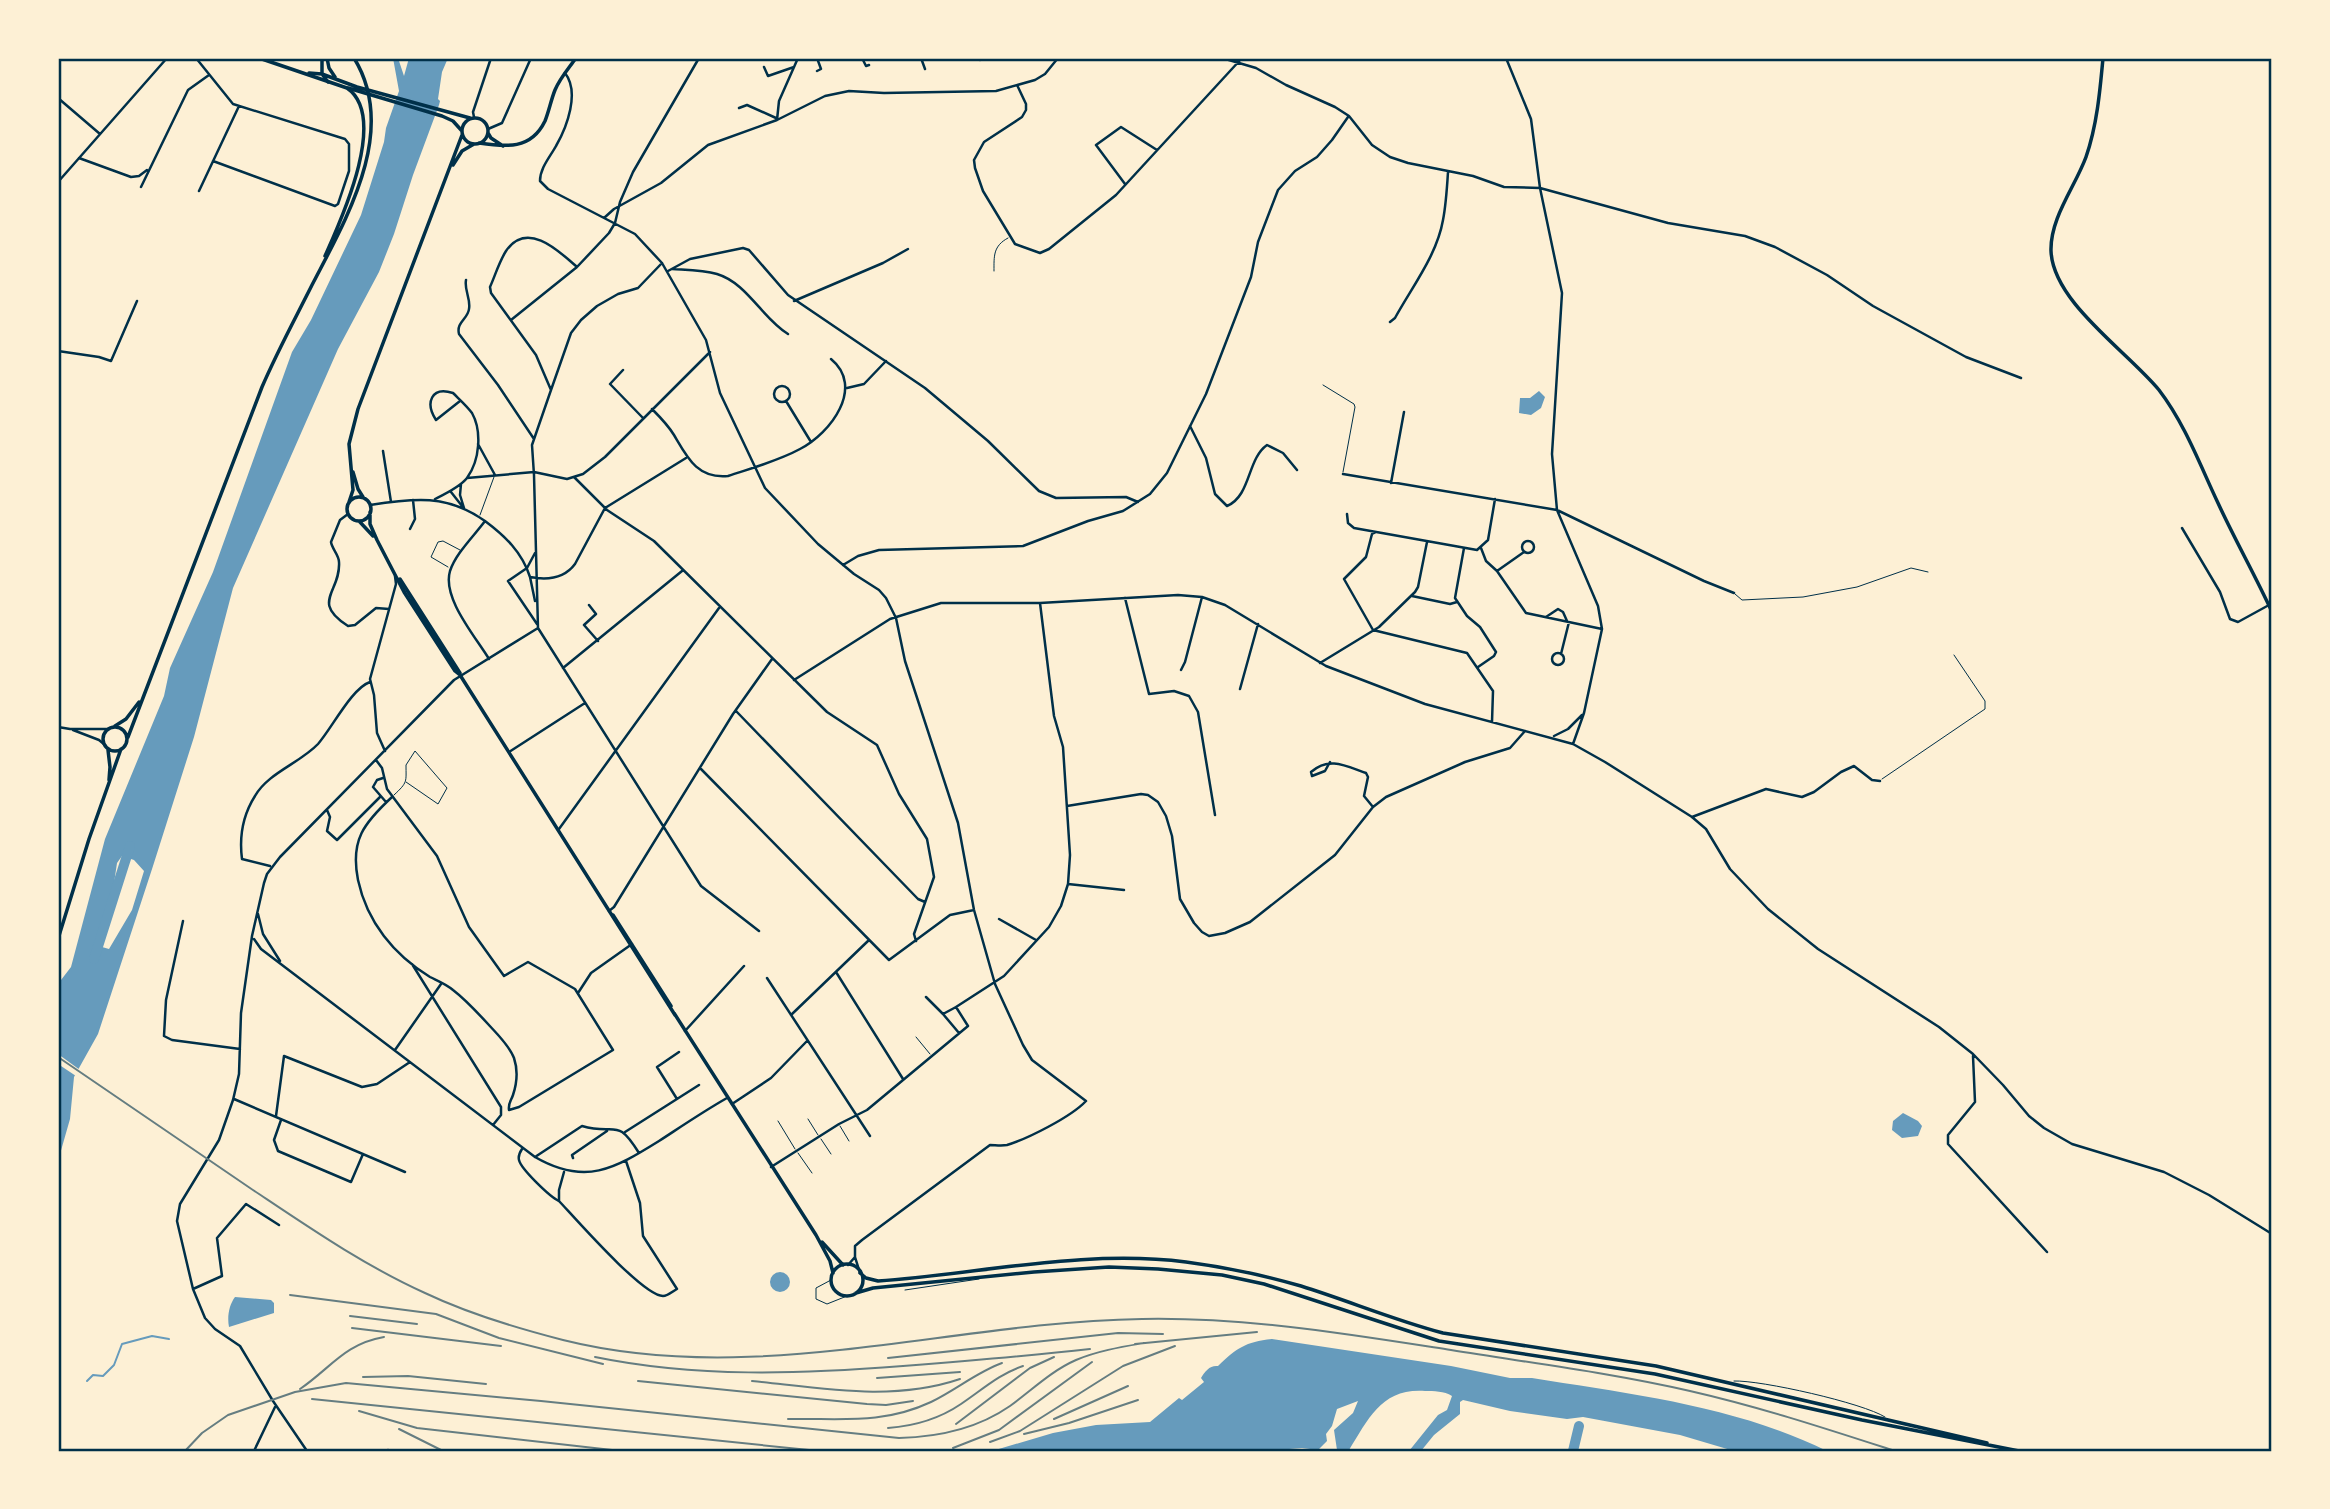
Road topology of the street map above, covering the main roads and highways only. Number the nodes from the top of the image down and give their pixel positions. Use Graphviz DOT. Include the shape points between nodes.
graph roads {
  1 [pos="259,58"];
  2 [pos="325,58"];
  3 [pos="354,58"];
  4 [pos="576,58"];
  5 [pos="2103,58"];
  6 [pos="322,65"];
  7 [pos="328,68"];
  8 [pos="315,72"];
  9 [pos="309,73"];
  10 [pos="322,74"];
  11 [pos="336,79"];
  12 [pos="328,82"];
  13 [pos="348,88"];
  14 [pos="358,89"];
  15 [pos="437,112"];
  16 [pos="472,118"];
  17 [pos="488,131"];
  18 [pos="462,133"];
  19 [pos="477,143"];
  20 [pos="508,147"];
  21 [pos="450,169"];
  22 [pos="316,278"];
  23 [pos="350,459"];
  24 [pos="365,499"];
  25 [pos="349,502"];
  26 [pos="370,512"];
  27 [pos="358,521"];
  28 [pos="377,540"];
  29 [pos="2271,603"];
  30 [pos="2272,612"];
  31 [pos="145,691"];
  32 [pos="114,726"];
  33 [pos="128,737"];
  34 [pos="106,747"];
  35 [pos="121,749"];
  36 [pos="108,787"];
  37 [pos="58,939"];
  38 [pos="816,1235"];
  39 [pos="845,1265"];
  40 [pos="832,1273"];
  41 [pos="860,1273"];
  42 [pos="856,1293"];
  43 [pos="1999,1447"];
  44 [pos="2019,1451"];
  1 -- 9 [label="main road"];
  2 -- 6 [label="main road"];
  2 -- 7 [label="main road"];
  3 -- 22 [label="main road" via="369,98 367,152 354,201"];
  4 -- 20 [label="main road" via="554,92 536,134"];
  5 -- 29 [label="main road" via="2093,133 2053,232 2054,270 2071,300 2150,380 2170,407"];
  6 -- 8 [label="main road"];
  6 -- 10 [label="main road"];
  7 -- 10 [label="main road"];
  7 -- 11 [label="main road"];
  8 -- 9 [label="main road"];
  8 -- 10 [label="main road"];
  9 -- 10 [label="main road"];
  9 -- 12 [label="main road"];
  10 -- 11 [label="main road"];
  10 -- 12 [label="main road"];
  11 -- 14 [label="main road"];
  12 -- 13 [label="main road"];
  13 -- 14 [label="main road"];
  13 -- 22 [label="main road" via="363,112 360,154 345,210"];
  14 -- 15 [label="main road"];
  15 -- 16 [label="main road"];
  15 -- 18 [label="main road"];
  16 -- 17 [label="main road" via="481,119"];
  16 -- 18 [label="main road" via="464,123"];
  17 -- 19 [label="main road"];
  17 -- 20 [label="main road" via="489,137"];
  18 -- 19 [label="main road" via="468,142"];
  18 -- 21 [label="main road"];
  19 -- 20 [label="main road"];
  19 -- 21 [label="main road" via="462,151"];
  21 -- 23 [label="main road" via="358,409"];
  22 -- 31 [label="main road" via="262,387"];
  23 -- 24 [label="main road"];
  23 -- 25 [label="main road"];
  24 -- 25 [label="main road"];
  24 -- 26 [label="main road"];
  25 -- 27 [label="main road" via="348,514"];
  26 -- 27 [label="main road"];
  26 -- 28 [label="main road"];
  27 -- 28 [label="main road"];
  28 -- 38 [label="main road"];
  29 -- 30 [label="main road"];
  31 -- 32 [label="main road" via="129,716"];
  31 -- 33 [label="main road"];
  32 -- 33 [label="main road"];
  32 -- 34 [label="main road" via="104,735"];
  33 -- 35 [label="main road"];
  34 -- 35 [label="main road"];
  34 -- 36 [label="main road"];
  35 -- 36 [label="main road"];
  36 -- 37 [label="main road"];
  38 -- 39 [label="main road"];
  38 -- 40 [label="main road"];
  39 -- 40 [label="main road"];
  39 -- 41 [label="main road"];
  40 -- 42 [label="main road" via="835,1291 847,1296"];
  41 -- 42 [label="main road" via="862,1284"];
  41 -- 43 [label="main road" via="878,1282 1059,1262 1183,1262 1301,1286 1455,1335 1656,1366"];
  42 -- 43 [label="main road" via="995,1275 1109,1267 1202,1273 1264,1284 1439,1340 1655,1374"];
  43 -- 44 [label="main road"];
}
